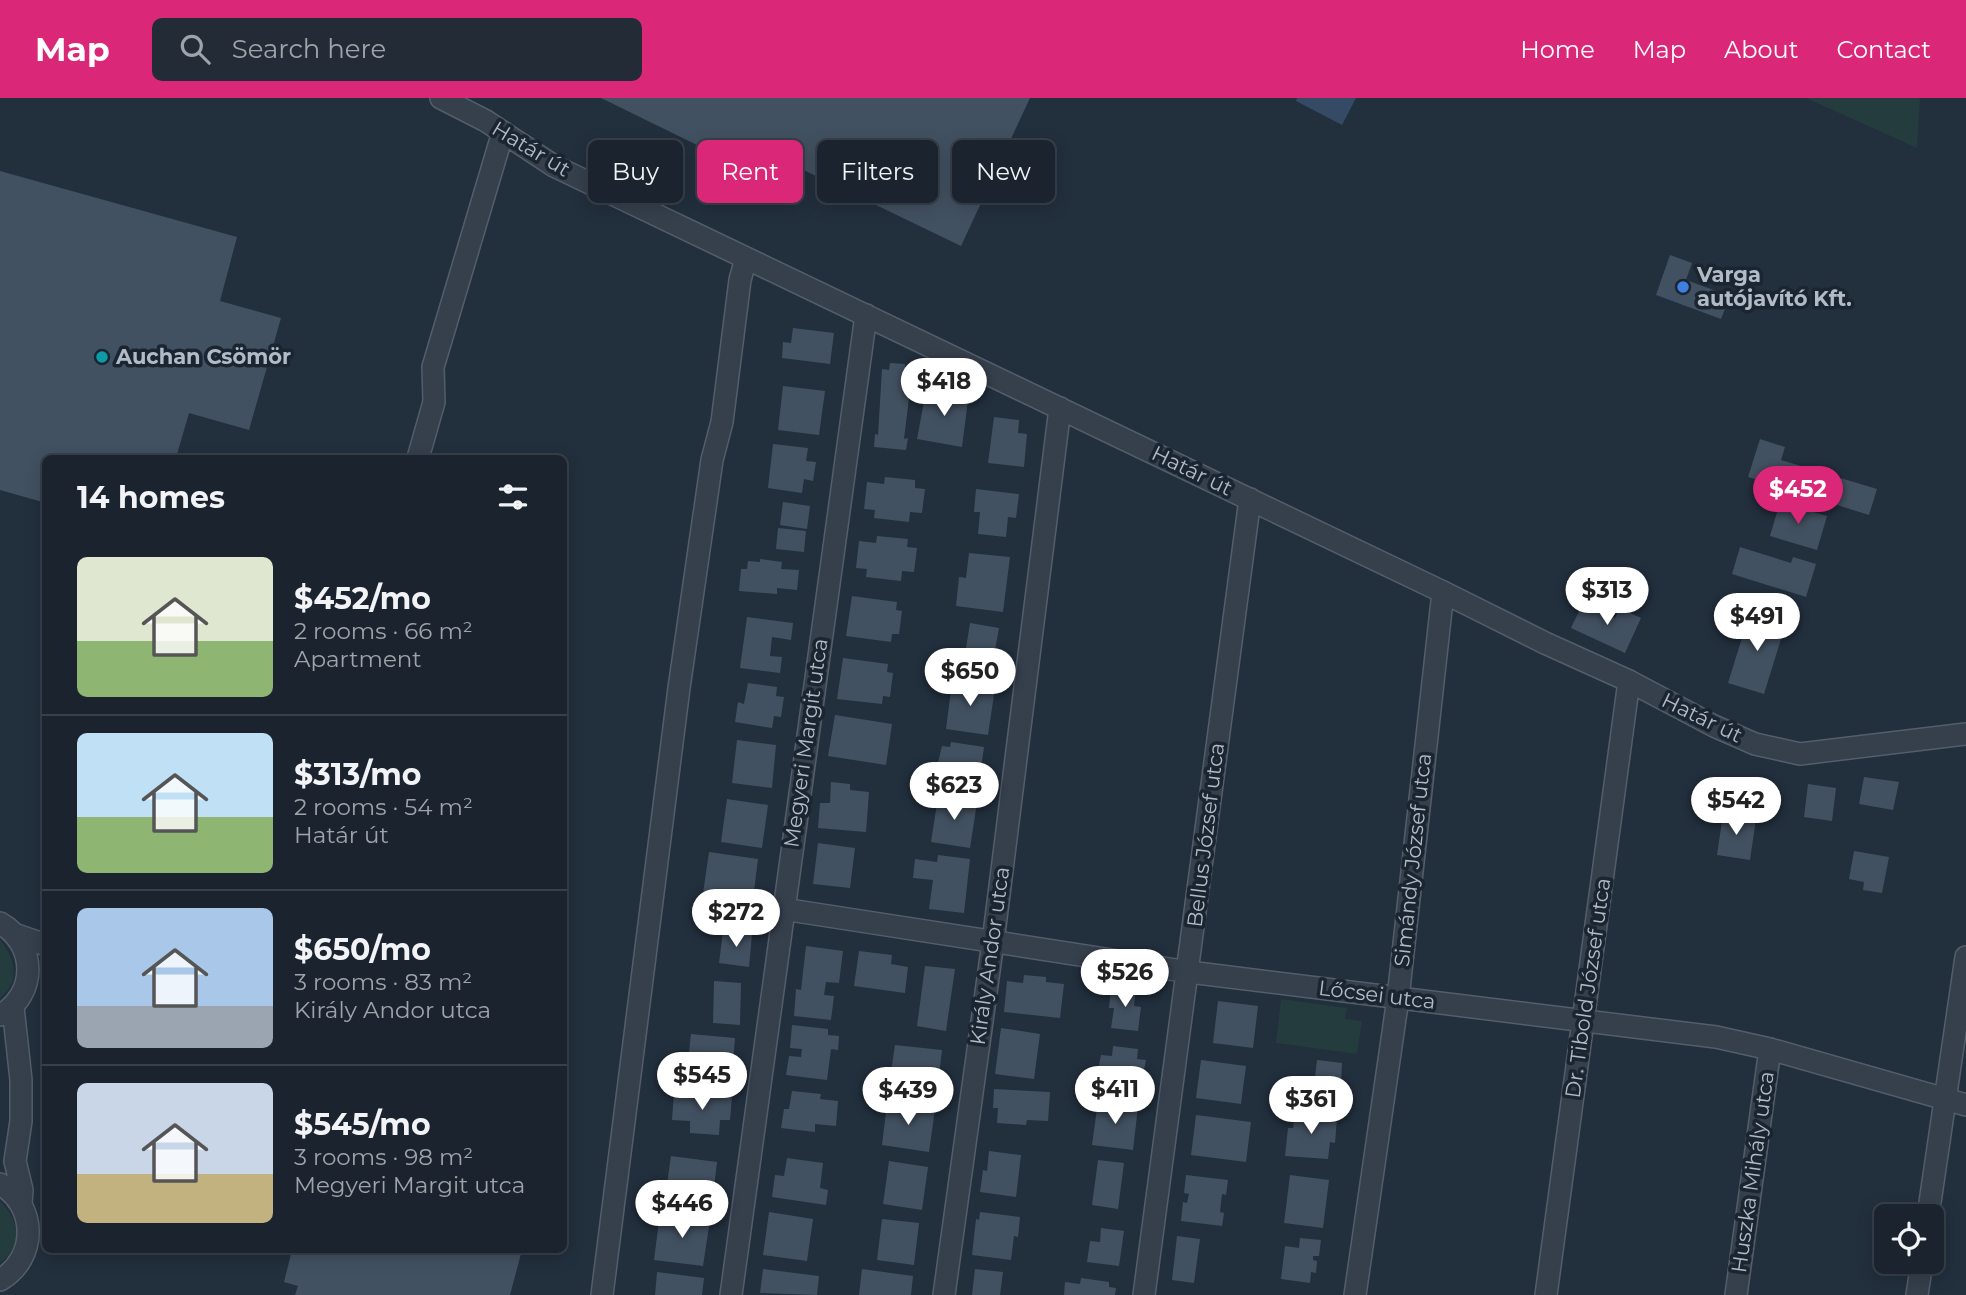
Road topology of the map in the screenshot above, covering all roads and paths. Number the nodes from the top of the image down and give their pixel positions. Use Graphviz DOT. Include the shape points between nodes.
graph roads {
  1 [pos="441,98"];
  2 [pos="503,132"];
  3 [pos="746,258"];
  4 [pos="866,315"];
  5 [pos="1060,408"];
  6 [pos="419,455"];
  7 [pos="1250,499"];
  8 [pos="1443,592"];
  9 [pos="1629,681"];
  10 [pos="1966,734"];
  11 [pos="783,909"];
  12 [pos="7,929"];
  13 [pos="993,942"];
  14 [pos="42,943"];
  15 [pos="1966,957"];
  16 [pos="1189,972"];
  17 [pos="42,985"];
  18 [pos="1398,998"];
  19 [pos="11,1007"];
  20 [pos="1584,1019"];
  21 [pos="1770,1049"];
  22 [pos="1945,1099"];
  23 [pos="1966,1105"];
  24 [pos="0,1184"];
  25 [pos="21,1204"];
  26 [pos="1930,1204"];
  27 [pos="1920,1274"];
  28 [pos="0,1280"];
  29 [pos="602,1295"];
  30 [pos="731,1295"];
  31 [pos="944,1295"];
  32 [pos="1144,1295"];
  33 [pos="1355,1295"];
  34 [pos="1546,1295"];
  35 [pos="1736,1295"];
  36 [pos="1917,1295"];
  1 -- 2 [label="street, Határ út"];
  2 -- 3 [label="street, Határ út" via="554,166"];
  2 -- 6 [label="street" via="433,367 434,402"];
  3 -- 4 [label="street, Határ út"];
  3 -- 29 [label="street" via="679,688"];
  4 -- 5 [label="street, Határ út"];
  4 -- 11 [label="street, Megyeri Margit utca"];
  5 -- 7 [label="street, Határ út"];
  5 -- 13 [label="street, Király Andor utca"];
  7 -- 8 [label="street, Határ út"];
  7 -- 16 [label="street, Bellus József utca"];
  8 -- 9 [label="street, Határ út"];
  8 -- 18 [label="street, Simándy József utca"];
  9 -- 10 [label="street, Határ út" via="1714,726 1791,753"];
  9 -- 20 [label="street, Dr. Tibold József utca"];
  11 -- 13 [label="street, Lőcsei utca"];
  11 -- 30 [label="street, Megyeri Margit utca"];
  12 -- 14 [label="street"];
  12 -- 19 [label="street" via="23,947 29,965 28,979"];
  13 -- 16 [label="street, Lőcsei utca"];
  13 -- 31 [label="street, Király Andor utca"];
  15 -- 22 [label="street"];
  16 -- 18 [label="street, Lőcsei utca"];
  16 -- 32 [label="street, Bellus József utca"];
  17 -- 19 [label="street"];
  18 -- 20 [label="street, Lőcsei utca"];
  18 -- 33 [label="street, Simándy József utca"];
  19 -- 25 [label="street" via="21,1080 15,1161"];
  20 -- 21 [label="street, Lőcsei utca"];
  20 -- 34 [label="street, Dr. Tibold József utca"];
  21 -- 22 [label="street, Lőcsei utca"];
  21 -- 35 [label="street, Huszka Mihály utca"];
  22 -- 23 [label="street, Lőcsei utca"];
  22 -- 26 [label="street"];
  24 -- 25 [label="street"];
  25 -- 28 [label="street" via="29,1228 27,1248 16,1267"];
  27 -- 36 [label="street"];
}
